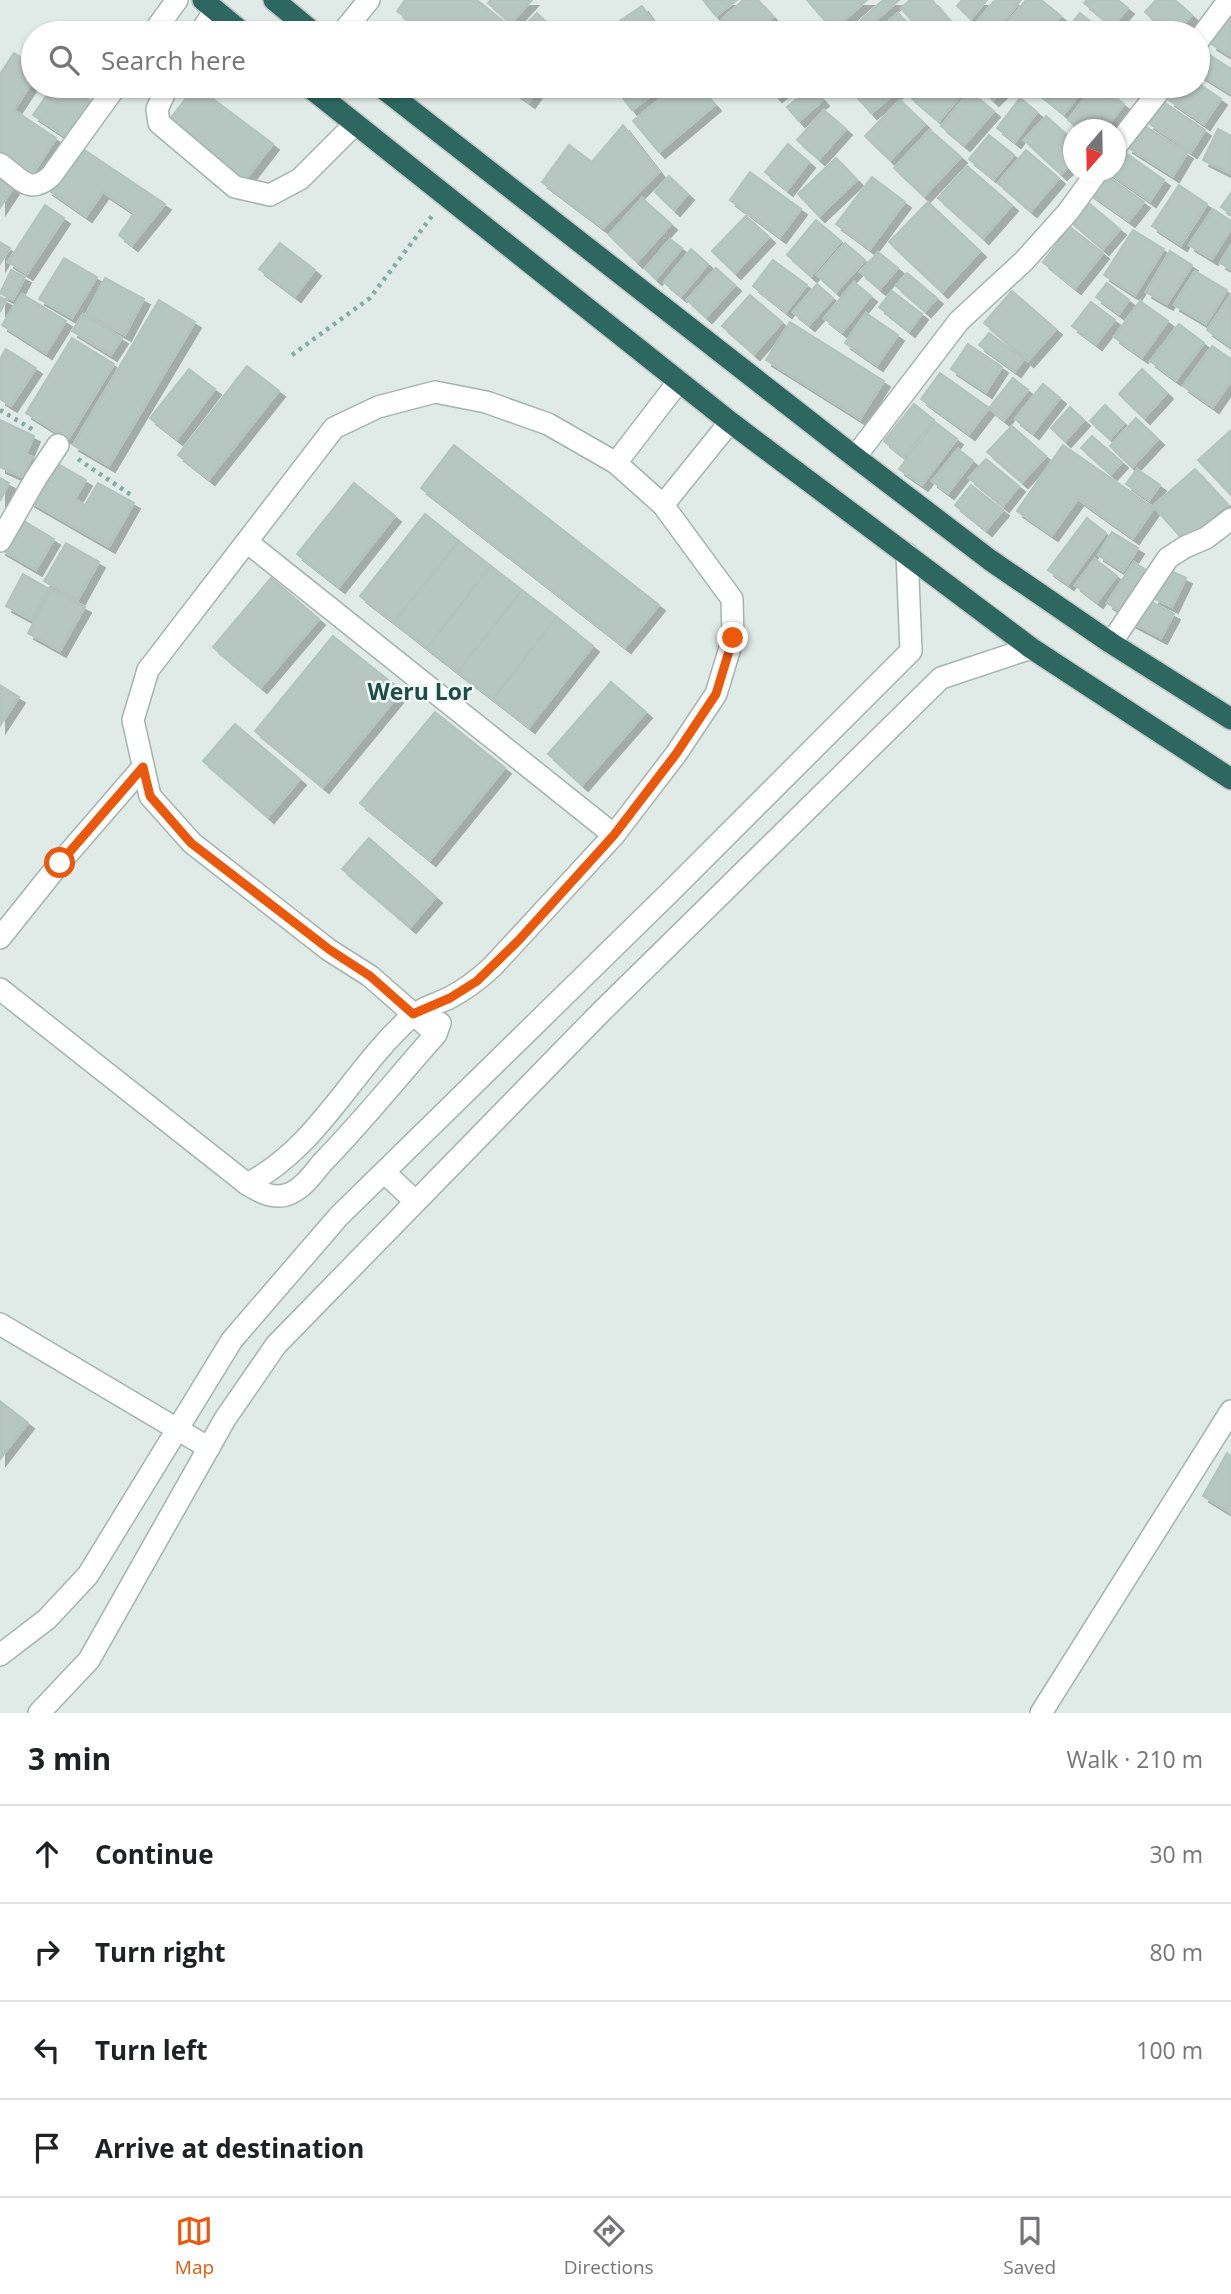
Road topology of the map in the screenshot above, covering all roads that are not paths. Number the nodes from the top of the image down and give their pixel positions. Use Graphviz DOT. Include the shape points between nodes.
graph roads {
  1 [pos="177,0"];
  2 [pos="274,0"];
  3 [pos="369,0"];
  4 [pos="1229,0"];
  5 [pos="209,5"];
  6 [pos="162,21"];
  7 [pos="228,21"];
  8 [pos="299,21"];
  9 [pos="352,21"];
  10 [pos="1210,25"];
  11 [pos="107,98"];
  12 [pos="162,98"];
  13 [pos="323,98"];
  14 [pos="395,98"];
  15 [pos="1153,98"];
  16 [pos="355,124"];
  17 [pos="1126,132"];
  18 [pos="0,164"];
  19 [pos="1090,182"];
  20 [pos="679,381"];
  21 [pos="730,422"];
  22 [pos="58,445"];
  23 [pos="855,457"];
  24 [pos="616,463"];
  25 [pos="663,505"];
  26 [pos="1231,519"];
  27 [pos="0,541"];
  28 [pos="247,542"];
  29 [pos="906,554"];
  30 [pos="1111,643"];
  31 [pos="1031,648"];
  32 [pos="1231,719"];
  33 [pos="143,767"];
  34 [pos="1231,779"];
  35 [pos="614,835"];
  36 [pos="668,894"];
  37 [pos="696,919"];
  38 [pos="0,938"];
  39 [pos="0,989"];
  40 [pos="450,998"];
  41 [pos="413,1014"];
  42 [pos="436,1034"];
  43 [pos="324,1116"];
  44 [pos="349,1136"];
  45 [pos="385,1173"];
  46 [pos="247,1184"];
  47 [pos="415,1201"];
  48 [pos="0,1324"];
  49 [pos="1231,1411"];
  50 [pos="178,1428"];
  51 [pos="209,1448"];
  52 [pos="0,1655"];
  53 [pos="39,1713"];
  54 [pos="1041,1713"];
  1 -- 6 [label="street"];
  2 -- 8 [label="highway"];
  3 -- 9 [label="street"];
  4 -- 10 [label="street"];
  5 -- 7 [label="highway"];
  11 -- 18 [label="street" via="44,183 31,186"];
  12 -- 16 [label="street" via="157,109 159,123 235,187 270,195 300,179"];
  13 -- 16 [label="highway"];
  14 -- 23 [label="highway"];
  15 -- 17 [label="street"];
  16 -- 20 [label="highway"];
  19 -- 23 [label="street" via="1024,261 959,321"];
  20 -- 21 [label="highway"];
  20 -- 24 [label="street"];
  21 -- 25 [label="street"];
  21 -- 29 [label="highway"];
  22 -- 27 [label="street"];
  23 -- 30 [label="highway" via="990,560"];
  24 -- 25 [label="street"];
  24 -- 28 [label="street" via="548,424 486,402 435,392 378,407 334,429"];
  25 -- 35 [label="street" via="732,599 733,638 716,694"];
  26 -- 30 [label="street" via="1168,558"];
  28 -- 33 [label="street" via="148,670 133,720"];
  28 -- 35 [label="street"];
  29 -- 31 [label="highway"];
  29 -- 36 [label="street" via="911,652"];
  30 -- 32 [label="highway"];
  31 -- 34 [label="highway"];
  31 -- 37 [label="street" via="941,678"];
  33 -- 38 [label="street"];
  33 -- 41 [label="street" via="150,796 191,843 370,976"];
  35 -- 40 [label="street" via="501,958"];
  36 -- 37 [label="street"];
  36 -- 45 [label="street"];
  37 -- 47 [label="street"];
  39 -- 46 [label="street"];
  40 -- 41 [label="street"];
  40 -- 42 [label="street"];
  41 -- 42 [label="street"];
  41 -- 43 [label="street"];
  42 -- 44 [label="street"];
  43 -- 44 [label="street"];
  43 -- 46 [label="street" via="277,1166"];
  44 -- 46 [label="street" via="290,1194 265,1195"];
  45 -- 47 [label="street"];
  45 -- 50 [label="street" via="339,1216 232,1340"];
  47 -- 51 [label="street" via="276,1345"];
  48 -- 50 [label="street"];
  49 -- 54 [label="street"];
  50 -- 51 [label="street"];
  50 -- 52 [label="street" via="88,1575 47,1619"];
  51 -- 53 [label="street" via="89,1660"];
}
